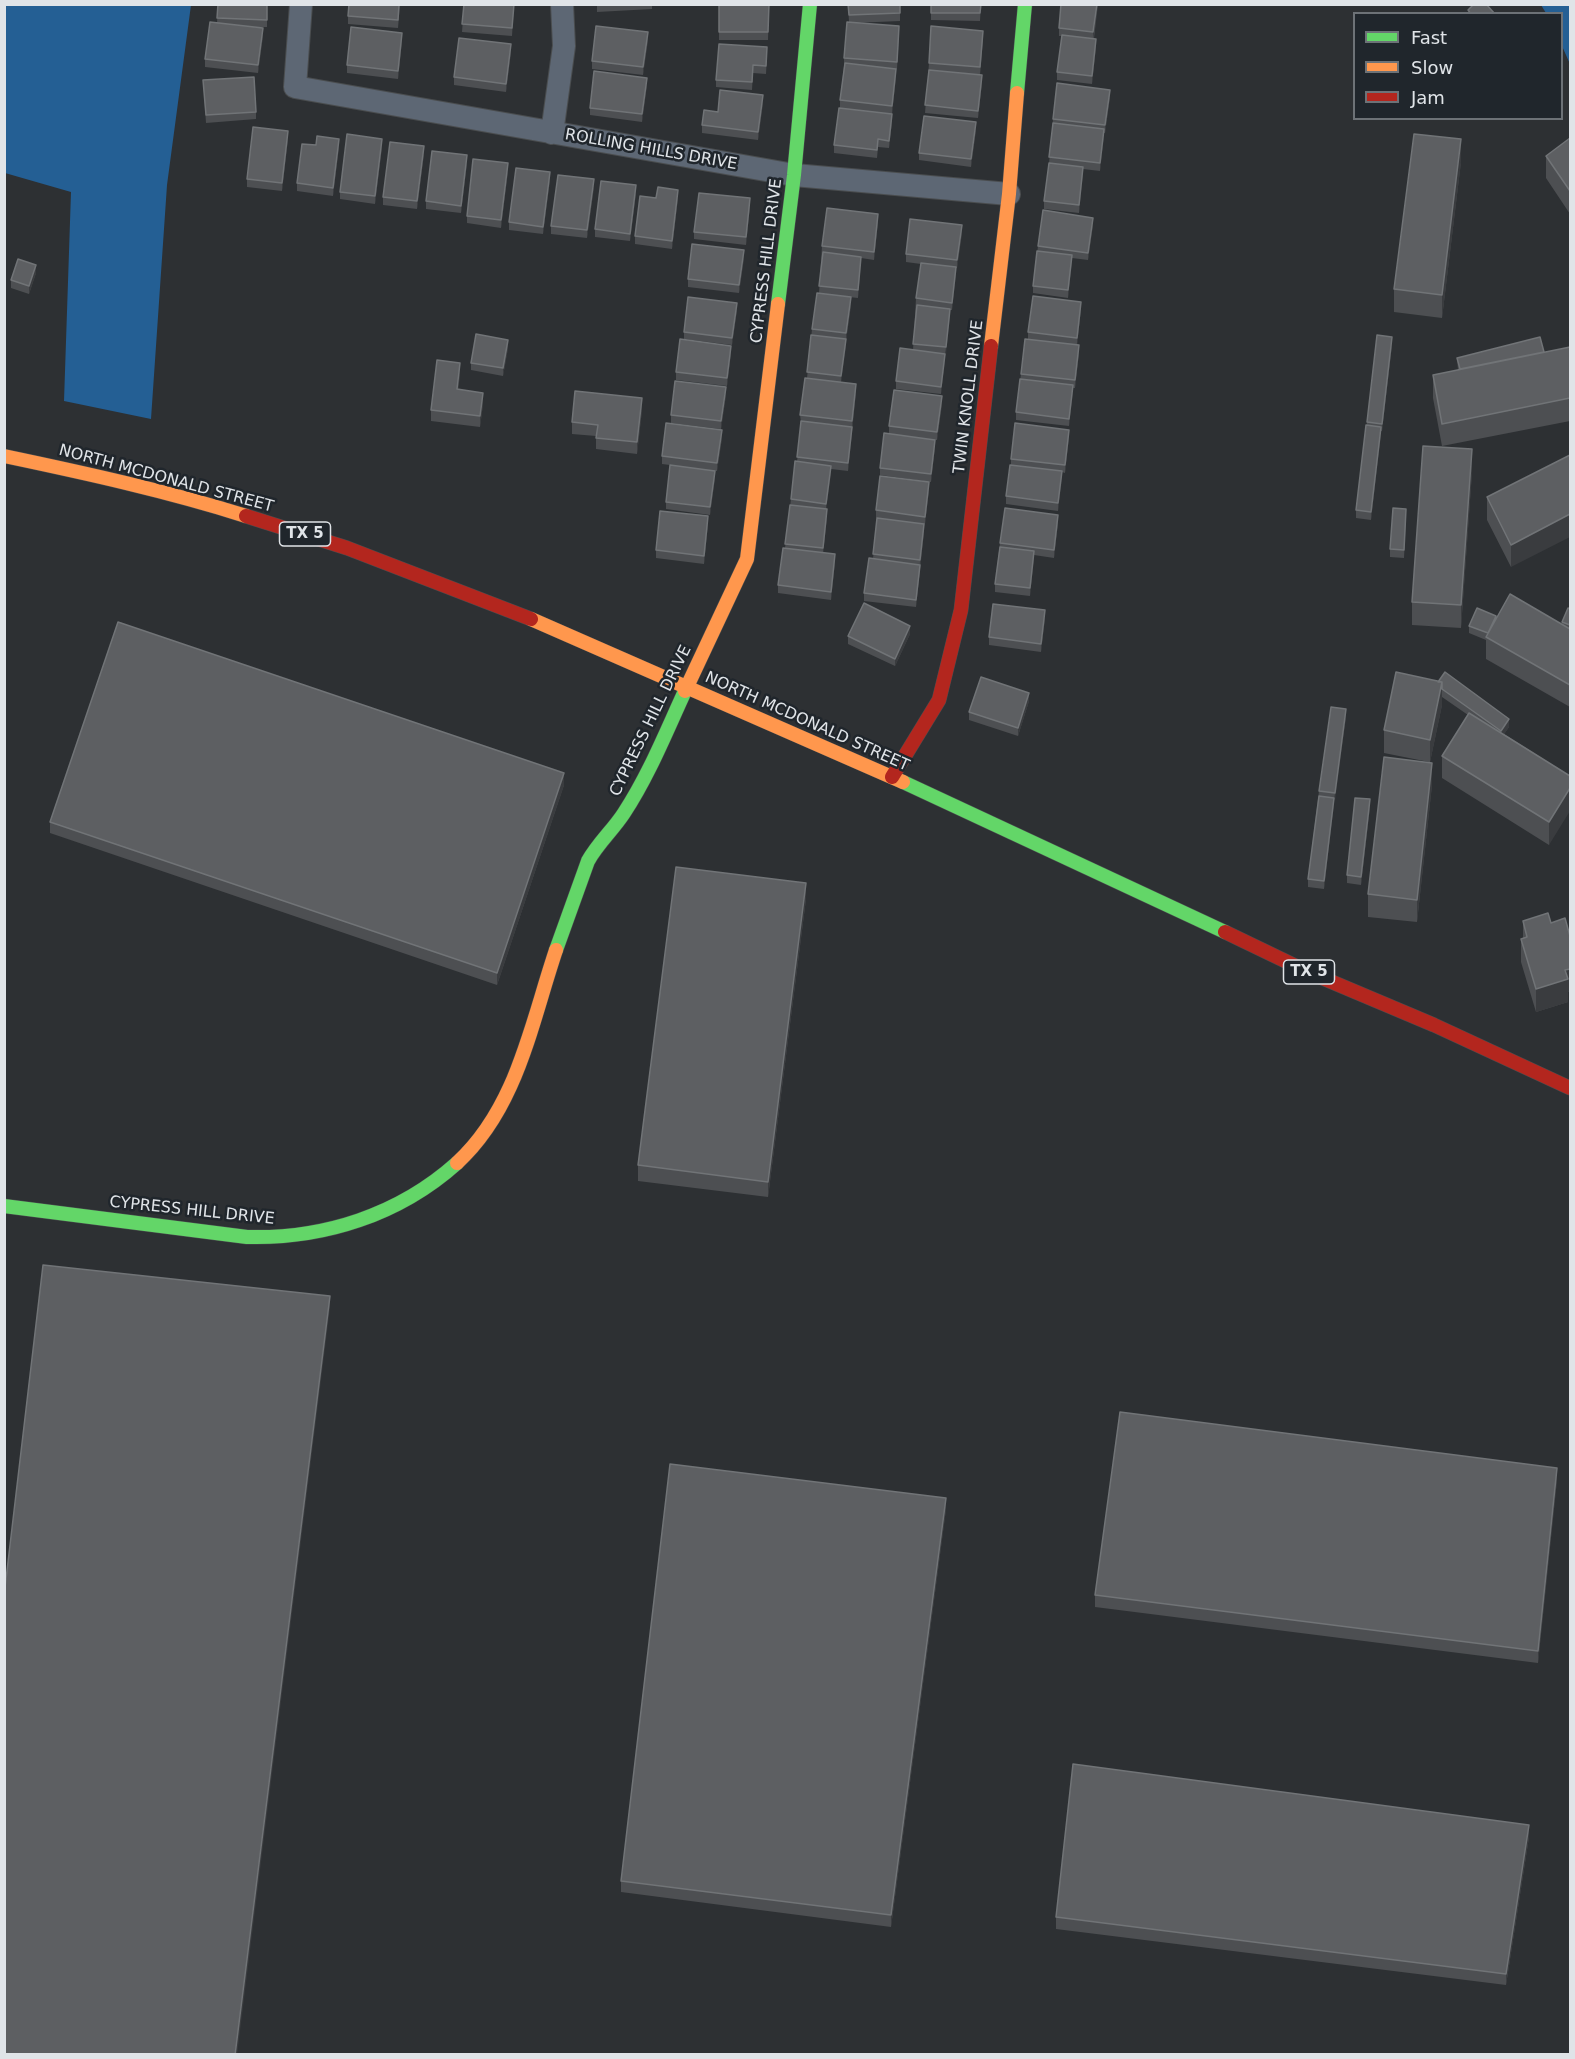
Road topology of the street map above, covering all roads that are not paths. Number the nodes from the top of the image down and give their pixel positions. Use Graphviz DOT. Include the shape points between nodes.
graph roads {
  1 [pos="301,4"];
  2 [pos="562,4"];
  3 [pos="810,4"];
  4 [pos="1025,4"];
  5 [pos="552,133"];
  6 [pos="794,175"];
  7 [pos="1009,194"];
  8 [pos="4,456"];
  9 [pos="687,686"];
  10 [pos="892,777"];
  11 [pos="1570,1088"];
  12 [pos="4,1206"];
  1 -- 5 [label="street, ROLLING HILLS DRIVE" via="295,87"];
  2 -- 5 [label="street" via="564,46"];
  3 -- 6 [label="street, CYPRESS HILL DRIVE"];
  4 -- 7 [label="street, TWIN KNOLL DRIVE"];
  5 -- 6 [label="street, ROLLING HILLS DRIVE"];
  6 -- 7 [label="street, ROLLING HILLS DRIVE"];
  6 -- 9 [label="street, CYPRESS HILL DRIVE" via="747,559"];
  7 -- 10 [label="street, TWIN KNOLL DRIVE" via="961,610 939,700"];
  8 -- 9 [label="street, NORTH MCDONALD STREET / TX 5" via="201,502 340,546 560,630"];
  9 -- 10 [label="street, NORTH MCDONALD STREET / TX 5"];
  9 -- 12 [label="street, CYPRESS HILL DRIVE" via="643,782 588,861 513,1083 495,1118 466,1155 433,1184 395,1206 346,1226 282,1237 247,1237"];
  10 -- 11 [label="street, NORTH MCDONALD STREET / TX 5" via="1306,971"];
}
